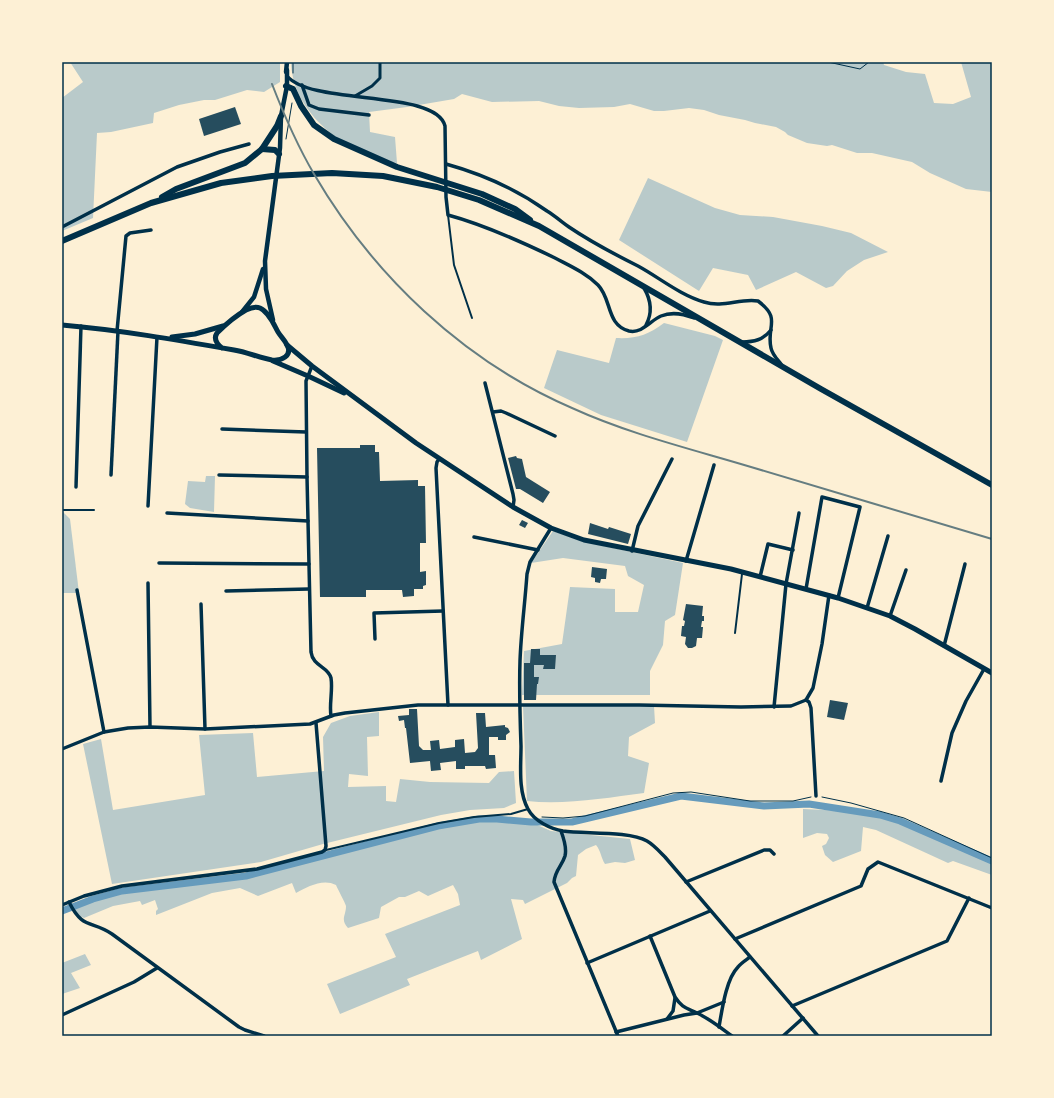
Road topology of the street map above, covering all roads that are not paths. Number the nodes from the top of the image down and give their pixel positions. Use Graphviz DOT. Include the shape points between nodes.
graph roads {
  1 [pos="287,62"];
  2 [pos="380,62"];
  3 [pos="287,70"];
  4 [pos="287,76"];
  5 [pos="294,81"];
  6 [pos="302,85"];
  7 [pos="286,86"];
  8 [pos="285,94"];
  9 [pos="354,96"];
  10 [pos="281,114"];
  11 [pos="369,115"];
  12 [pos="249,144"];
  13 [pos="261,150"];
  14 [pos="279,154"];
  15 [pos="446,164"];
  16 [pos="151,203"];
  17 [pos="448,215"];
  18 [pos="539,226"];
  19 [pos="62,227"];
  20 [pos="151,230"];
  21 [pos="62,241"];
  22 [pos="265,261"];
  23 [pos="643,286"];
  24 [pos="240,314"];
  25 [pos="472,318"];
  26 [pos="62,324"];
  27 [pos="226,325"];
  28 [pos="81,326"];
  29 [pos="275,326"];
  30 [pos="646,326"];
  31 [pos="711,326"];
  32 [pos="772,329"];
  33 [pos="117,331"];
  34 [pos="159,337"];
  35 [pos="739,342"];
  36 [pos="287,345"];
  37 [pos="222,348"];
  38 [pos="268,359"];
  39 [pos="312,366"];
  40 [pos="783,367"];
  41 [pos="308,376"];
  42 [pos="485,383"];
  43 [pos="356,399"];
  44 [pos="493,412"];
  45 [pos="222,429"];
  46 [pos="306,432"];
  47 [pos="555,436"];
  48 [pos="439,459"];
  49 [pos="672,459"];
  50 [pos="714,465"];
  51 [pos="111,475"];
  52 [pos="219,475"];
  53 [pos="307,477"];
  54 [pos="992,484"];
  55 [pos="76,487"];
  56 [pos="148,506"];
  57 [pos="513,507"];
  58 [pos="62,510"];
  59 [pos="94,510"];
  60 [pos="167,513"];
  61 [pos="799,513"];
  62 [pos="308,521"];
  63 [pos="550,528"];
  64 [pos="888,536"];
  65 [pos="474,537"];
  66 [pos="538,550"];
  67 [pos="793,550"];
  68 [pos="632,551"];
  69 [pos="686,561"];
  70 [pos="159,563"];
  71 [pos="309,564"];
  72 [pos="965,564"];
  73 [pos="906,570"];
  74 [pos="742,572"];
  75 [pos="760,577"];
  76 [pos="148,583"];
  77 [pos="786,584"];
  78 [pos="309,589"];
  79 [pos="806,589"];
  80 [pos="77,590"];
  81 [pos="226,591"];
  82 [pos="829,596"];
  83 [pos="838,598"];
  84 [pos="201,604"];
  85 [pos="867,608"];
  86 [pos="443,611"];
  87 [pos="890,616"];
  88 [pos="735,633"];
  89 [pos="375,639"];
  90 [pos="944,646"];
  91 [pos="984,669"];
  92 [pos="992,673"];
  93 [pos="806,700"];
  94 [pos="448,705"];
  95 [pos="520,706"];
  96 [pos="774,706"];
  97 [pos="331,716"];
  98 [pos="316,723"];
  99 [pos="150,727"];
  100 [pos="205,729"];
  101 [pos="104,732"];
  102 [pos="62,749"];
  103 [pos="941,781"];
  104 [pos="816,796"];
  105 [pos="528,809"];
  106 [pos="561,831"];
  107 [pos="325,850"];
  108 [pos="774,854"];
  109 [pos="686,882"];
  110 [pos="968,898"];
  111 [pos="69,902"];
  112 [pos="62,905"];
  113 [pos="992,908"];
  114 [pos="710,911"];
  115 [pos="650,936"];
  116 [pos="735,939"];
  117 [pos="750,957"];
  118 [pos="587,963"];
  119 [pos="157,968"];
  120 [pos="675,997"];
  121 [pos="724,1002"];
  122 [pos="792,1006"];
  123 [pos="698,1013"];
  124 [pos="62,1015"];
  125 [pos="803,1018"];
  126 [pos="667,1019"];
  127 [pos="719,1027"];
  128 [pos="616,1032"];
  129 [pos="264,1036"];
  130 [pos="618,1036"];
  131 [pos="732,1036"];
  132 [pos="783,1036"];
  133 [pos="818,1036"];
  1 -- 3 [label="street"];
  2 -- 9 [label="street" via="380,78 372,86"];
  3 -- 4 [label="street"];
  3 -- 8 [label="street"];
  4 -- 5 [label="street"];
  4 -- 7 [label="street"];
  5 -- 6 [label="street"];
  5 -- 7 [label="street"];
  6 -- 9 [label="street"];
  6 -- 11 [label="street" via="309,105 318,109"];
  7 -- 8 [label="street"];
  7 -- 18 [label="main road" via="293,89 314,125 334,139 397,167 482,194 515,209"];
  8 -- 10 [label="street"];
  9 -- 15 [label="street" via="419,106 439,115 445,126"];
  10 -- 13 [label="main road" via="274,131"];
  10 -- 14 [label="street"];
  12 -- 19 [label="street" via="177,167"];
  13 -- 14 [label="main road" via="275,150"];
  13 -- 16 [label="main road" via="245,163 176,189"];
  14 -- 22 [label="street"];
  15 -- 17 [label="street"];
  15 -- 32 [label="street" via="505,186 617,256 695,298 714,304 758,301 770,310"];
  16 -- 18 [label="main road" via="221,183 272,176 332,173 383,176 437,187 478,200"];
  16 -- 21 [label="main road"];
  17 -- 25 [label="lane" via="454,265"];
  17 -- 30 [label="street" via="491,229 575,268 602,290 616,323 630,331 638,331"];
  18 -- 23 [label="main road"];
  20 -- 33 [label="street" via="126,236"];
  22 -- 24 [label="street" via="254,297"];
  22 -- 29 [label="street" via="266,289"];
  23 -- 30 [label="street" via="648,294 651,309"];
  23 -- 31 [label="main road"];
  24 -- 27 [label="main road"];
  24 -- 29 [label="main road" via="259,308"];
  26 -- 28 [label="main road"];
  27 -- 34 [label="main road" via="188,336"];
  27 -- 37 [label="main road" via="215,337"];
  28 -- 33 [label="main road"];
  28 -- 55 [label="street"];
  29 -- 36 [label="main road"];
  30 -- 31 [label="street" via="661,316 670,314 686,315"];
  31 -- 35 [label="main road"];
  32 -- 35 [label="street" via="755,342"];
  32 -- 40 [label="street" via="771,348"];
  33 -- 34 [label="main road"];
  33 -- 51 [label="street"];
  34 -- 37 [label="main road"];
  34 -- 56 [label="street"];
  35 -- 40 [label="main road"];
  36 -- 38 [label="main road" via="286,357 280,360"];
  36 -- 39 [label="main road"];
  37 -- 38 [label="main road"];
  38 -- 41 [label="main road"];
  39 -- 41 [label="street"];
  39 -- 43 [label="main road"];
  40 -- 54 [label="main road"];
  41 -- 43 [label="main road"];
  41 -- 46 [label="street"];
  42 -- 44 [label="street"];
  43 -- 48 [label="main road"];
  44 -- 47 [label="street" via="501,411"];
  44 -- 57 [label="street" via="514,500"];
  45 -- 46 [label="street"];
  46 -- 53 [label="street"];
  48 -- 57 [label="main road"];
  48 -- 86 [label="street" via="436,468"];
  49 -- 68 [label="street" via="638,526"];
  50 -- 69 [label="street"];
  52 -- 53 [label="street"];
  53 -- 62 [label="street"];
  57 -- 63 [label="main road"];
  58 -- 59 [label="lane"];
  60 -- 62 [label="street"];
  61 -- 67 [label="street"];
  62 -- 71 [label="street"];
  63 -- 66 [label="street"];
  63 -- 68 [label="main road" via="584,540"];
  64 -- 85 [label="street"];
  65 -- 66 [label="street"];
  66 -- 95 [label="street" via="530,562 527,574 520,661"];
  67 -- 75 [label="street" via="768,544"];
  67 -- 77 [label="street"];
  68 -- 69 [label="main road"];
  69 -- 74 [label="main road"];
  70 -- 71 [label="street"];
  71 -- 78 [label="street"];
  72 -- 90 [label="street"];
  73 -- 87 [label="street"];
  74 -- 75 [label="main road"];
  74 -- 88 [label="lane"];
  75 -- 77 [label="main road"];
  76 -- 99 [label="street"];
  77 -- 79 [label="main road"];
  77 -- 96 [label="street"];
  78 -- 81 [label="street"];
  78 -- 97 [label="street" via="311,654 316,663 330,676"];
  79 -- 82 [label="main road"];
  79 -- 83 [label="street" via="822,497 860,507"];
  80 -- 101 [label="street"];
  82 -- 83 [label="main road"];
  82 -- 93 [label="street" via="816,678"];
  83 -- 85 [label="main road"];
  84 -- 100 [label="street"];
  85 -- 87 [label="main road"];
  86 -- 89 [label="street" via="374,613"];
  86 -- 94 [label="street"];
  87 -- 90 [label="main road"];
  90 -- 91 [label="main road"];
  91 -- 92 [label="main road"];
  91 -- 103 [label="street" via="952,733"];
  93 -- 96 [label="street" via="791,706"];
  93 -- 104 [label="street" via="811,708"];
  94 -- 95 [label="street"];
  94 -- 97 [label="street" via="418,705"];
  95 -- 96 [label="street"];
  95 -- 105 [label="street" via="523,792"];
  97 -- 98 [label="street"];
  98 -- 100 [label="street"];
  98 -- 107 [label="street"];
  99 -- 100 [label="street"];
  99 -- 101 [label="street"];
  101 -- 102 [label="street"];
  105 -- 106 [label="street" via="539,820"];
  105 -- 107 [label="lane" via="511,814 439,823"];
  106 -- 109 [label="street" via="628,836 646,840"];
  106 -- 118 [label="street" via="565,855 554,875 554,882"];
  107 -- 111 [label="street" via="257,869 122,886"];
  108 -- 109 [label="street" via="770,850 764,850"];
  109 -- 114 [label="street"];
  110 -- 113 [label="street"];
  110 -- 116 [label="street" via="878,862 868,869 861,886"];
  110 -- 122 [label="street" via="947,941"];
  111 -- 112 [label="street"];
  111 -- 119 [label="street" via="74,913 86,923 105,929"];
  114 -- 115 [label="street"];
  114 -- 116 [label="street"];
  115 -- 118 [label="street"];
  115 -- 120 [label="street"];
  116 -- 117 [label="street"];
  117 -- 121 [label="street" via="733,974"];
  117 -- 122 [label="street"];
  118 -- 128 [label="street"];
  119 -- 124 [label="street" via="134,982"];
  119 -- 129 [label="street" via="239,1027"];
  120 -- 123 [label="street" via="686,1009"];
  120 -- 126 [label="street" via="673,1011"];
  121 -- 123 [label="street"];
  121 -- 127 [label="street"];
  122 -- 125 [label="street"];
  123 -- 126 [label="street"];
  123 -- 127 [label="street"];
  125 -- 132 [label="street"];
  125 -- 133 [label="street"];
  126 -- 128 [label="street"];
  127 -- 131 [label="street"];
  128 -- 130 [label="street"];
}
